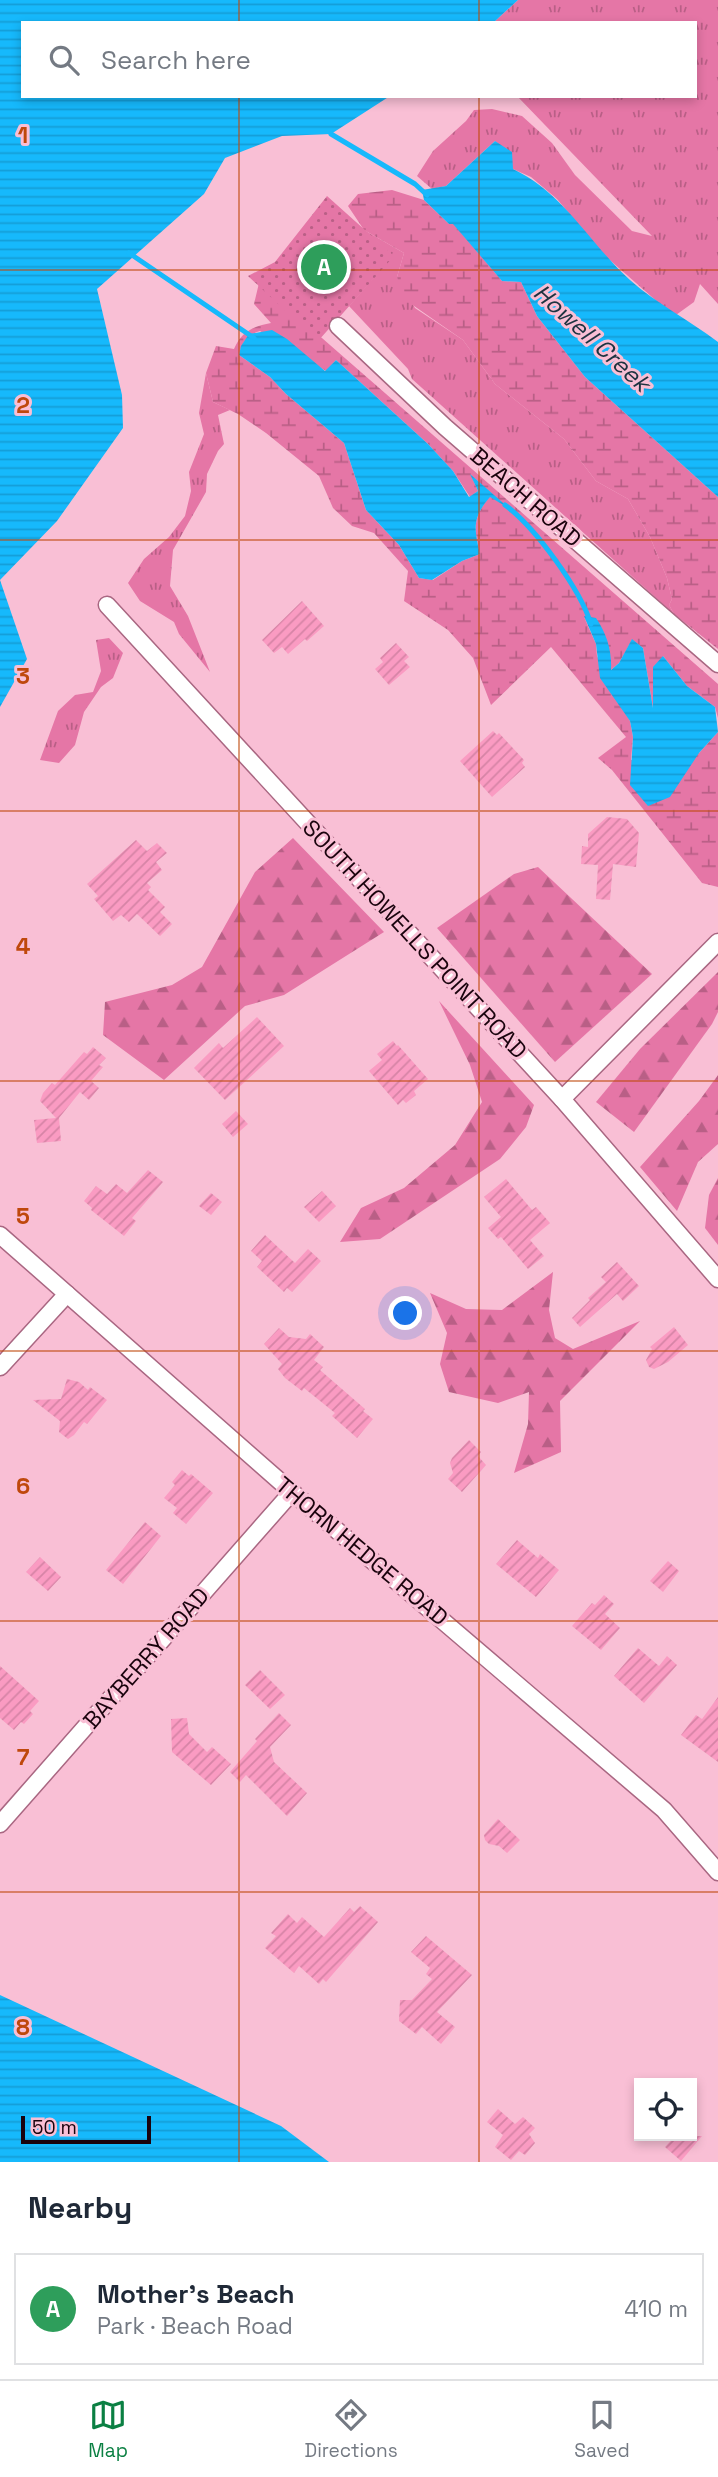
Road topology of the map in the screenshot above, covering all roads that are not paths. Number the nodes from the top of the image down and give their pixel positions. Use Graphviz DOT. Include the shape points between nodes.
graph roads {
  1 [pos="338,326"];
  2 [pos="107,604"];
  3 [pos="718,664"];
  4 [pos="718,942"];
  5 [pos="562,1099"];
  6 [pos="0,1235"];
  7 [pos="718,1279"];
  8 [pos="67,1294"];
  9 [pos="0,1367"];
  10 [pos="292,1492"];
  11 [pos="0,1824"];
  12 [pos="718,1872"];
  1 -- 3 [label="street, BEACH ROAD" via="445,427"];
  2 -- 5 [label="street, SOUTH HOWELLS POINT ROAD"];
  4 -- 5 [label="street"];
  5 -- 7 [label="street, SOUTH HOWELLS POINT ROAD"];
  6 -- 8 [label="street, THORN HEDGE ROAD"];
  8 -- 9 [label="street"];
  8 -- 10 [label="street, THORN HEDGE ROAD"];
  10 -- 11 [label="street, BAYBERRY ROAD"];
  10 -- 12 [label="street, THORN HEDGE ROAD" via="664,1810"];
}
